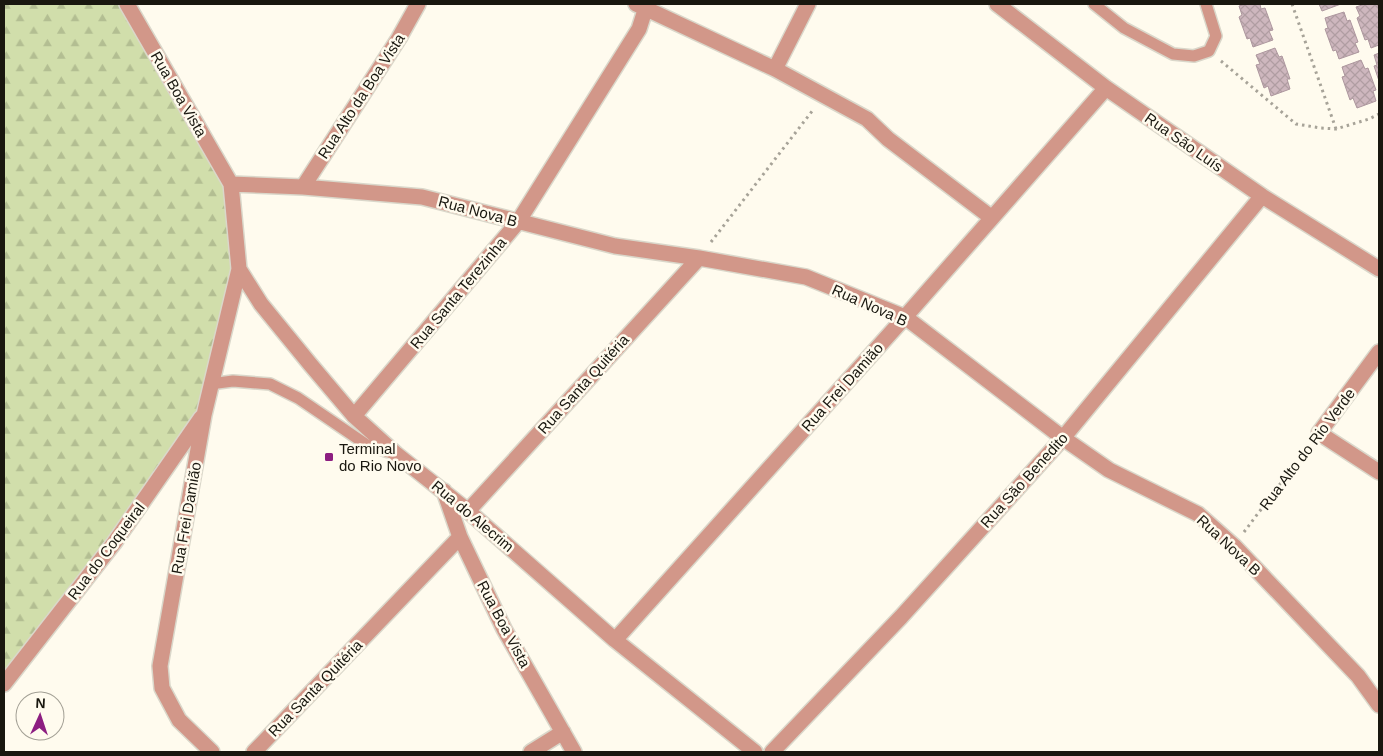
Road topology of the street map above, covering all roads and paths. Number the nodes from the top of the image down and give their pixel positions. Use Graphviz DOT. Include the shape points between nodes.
graph roads {
  1 [pos="127,4"];
  2 [pos="418,4"];
  3 [pos="808,4"];
  4 [pos="997,4"];
  5 [pos="1094,4"];
  6 [pos="1206,4"];
  7 [pos="1292,4"];
  8 [pos="643,6"];
  9 [pos="1209,51"];
  10 [pos="775,69"];
  11 [pos="1106,88"];
  12 [pos="824,96"];
  13 [pos="1379,114"];
  14 [pos="1336,129"];
  15 [pos="231,184"];
  16 [pos="303,187"];
  17 [pos="1262,196"];
  18 [pos="992,218"];
  19 [pos="518,222"];
  20 [pos="699,258"];
  21 [pos="240,269"];
  22 [pos="1379,269"];
  23 [pos="905,317"];
  24 [pos="1379,352"];
  25 [pos="210,384"];
  26 [pos="204,415"];
  27 [pos="354,416"];
  28 [pos="1319,433"];
  29 [pos="1063,438"];
  30 [pos="396,454"];
  31 [pos="1379,472"];
  32 [pos="444,491"];
  33 [pos="468,511"];
  34 [pos="460,537"];
  35 [pos="1234,546"];
  36 [pos="615,640"];
  37 [pos="4,684"];
  38 [pos="1379,704"];
  39 [pos="563,732"];
  40 [pos="212,752"];
  41 [pos="254,752"];
  42 [pos="532,752"];
  43 [pos="574,752"];
  44 [pos="755,752"];
  45 [pos="772,752"];
  1 -- 15 [label="street, Rua Boa Vista"];
  2 -- 16 [label="street, Rua Alto da Boa Vista"];
  3 -- 10 [label="street"];
  4 -- 11 [label="street, Rua São Luís"];
  5 -- 9 [label="lane" via="1124,28 1174,54 1194,56"];
  6 -- 9 [label="lane" via="1216,36"];
  7 -- 14 [label="path"];
  8 -- 10 [label="street"];
  8 -- 19 [label="street, Rua Santa Terezinha" via="639,29"];
  9 -- 14 [label="path" via="1296,124"];
  10 -- 12 [label="street"];
  11 -- 17 [label="street, Rua São Luís"];
  11 -- 18 [label="street, Rua Frei Damião"];
  12 -- 18 [label="street" via="867,119 888,139"];
  12 -- 20 [label="path"];
  13 -- 14 [label="path"];
  15 -- 16 [label="street, Rua Nova B"];
  15 -- 21 [label="street, Rua do Alecrim"];
  16 -- 19 [label="street, Rua Nova B" via="422,197"];
  17 -- 22 [label="street, Rua São Luís"];
  17 -- 29 [label="street, Rua São Benedito"];
  18 -- 23 [label="street, Rua Frei Damião"];
  19 -- 20 [label="street, Rua Nova B" via="615,246"];
  19 -- 27 [label="street, Rua Santa Terezinha"];
  20 -- 23 [label="street, Rua Nova B" via="806,277"];
  20 -- 33 [label="street, Rua Santa Quitéria"];
  21 -- 25 [label="street, Rua Frei Damião"];
  21 -- 27 [label="street, Rua do Alecrim" via="261,304"];
  23 -- 29 [label="street, Rua Nova B"];
  23 -- 36 [label="street, Rua Frei Damião"];
  24 -- 28 [label="street, Rua Alto do Rio Verde"];
  25 -- 26 [label="street, Rua Frei Damião"];
  25 -- 30 [label="lane" via="233,381 270,384 298,398 367,445"];
  26 -- 37 [label="street, Rua do Coqueiral" via="114,543"];
  26 -- 40 [label="street, Rua Frei Damião" via="160,666 162,688 179,720"];
  27 -- 30 [label="street, Rua do Alecrim"];
  28 -- 31 [label="street"];
  28 -- 35 [label="path, Rua Alto do Rio Verde"];
  29 -- 35 [label="street, Rua Nova B" via="1109,470 1198,514"];
  29 -- 45 [label="street, Rua São Benedito"];
  30 -- 32 [label="street, Rua do Alecrim"];
  32 -- 33 [label="street, Rua do Alecrim"];
  32 -- 34 [label="street, Rua Boa Vista"];
  33 -- 36 [label="street, Rua do Alecrim"];
  34 -- 39 [label="street, Rua Boa Vista" via="504,629"];
  34 -- 41 [label="street, Rua Santa Quitéria"];
  35 -- 38 [label="street, Rua Nova B" via="1358,676"];
  36 -- 44 [label="street, Rua do Alecrim"];
  39 -- 42 [label="street"];
  39 -- 43 [label="street, Rua Boa Vista"];
}
